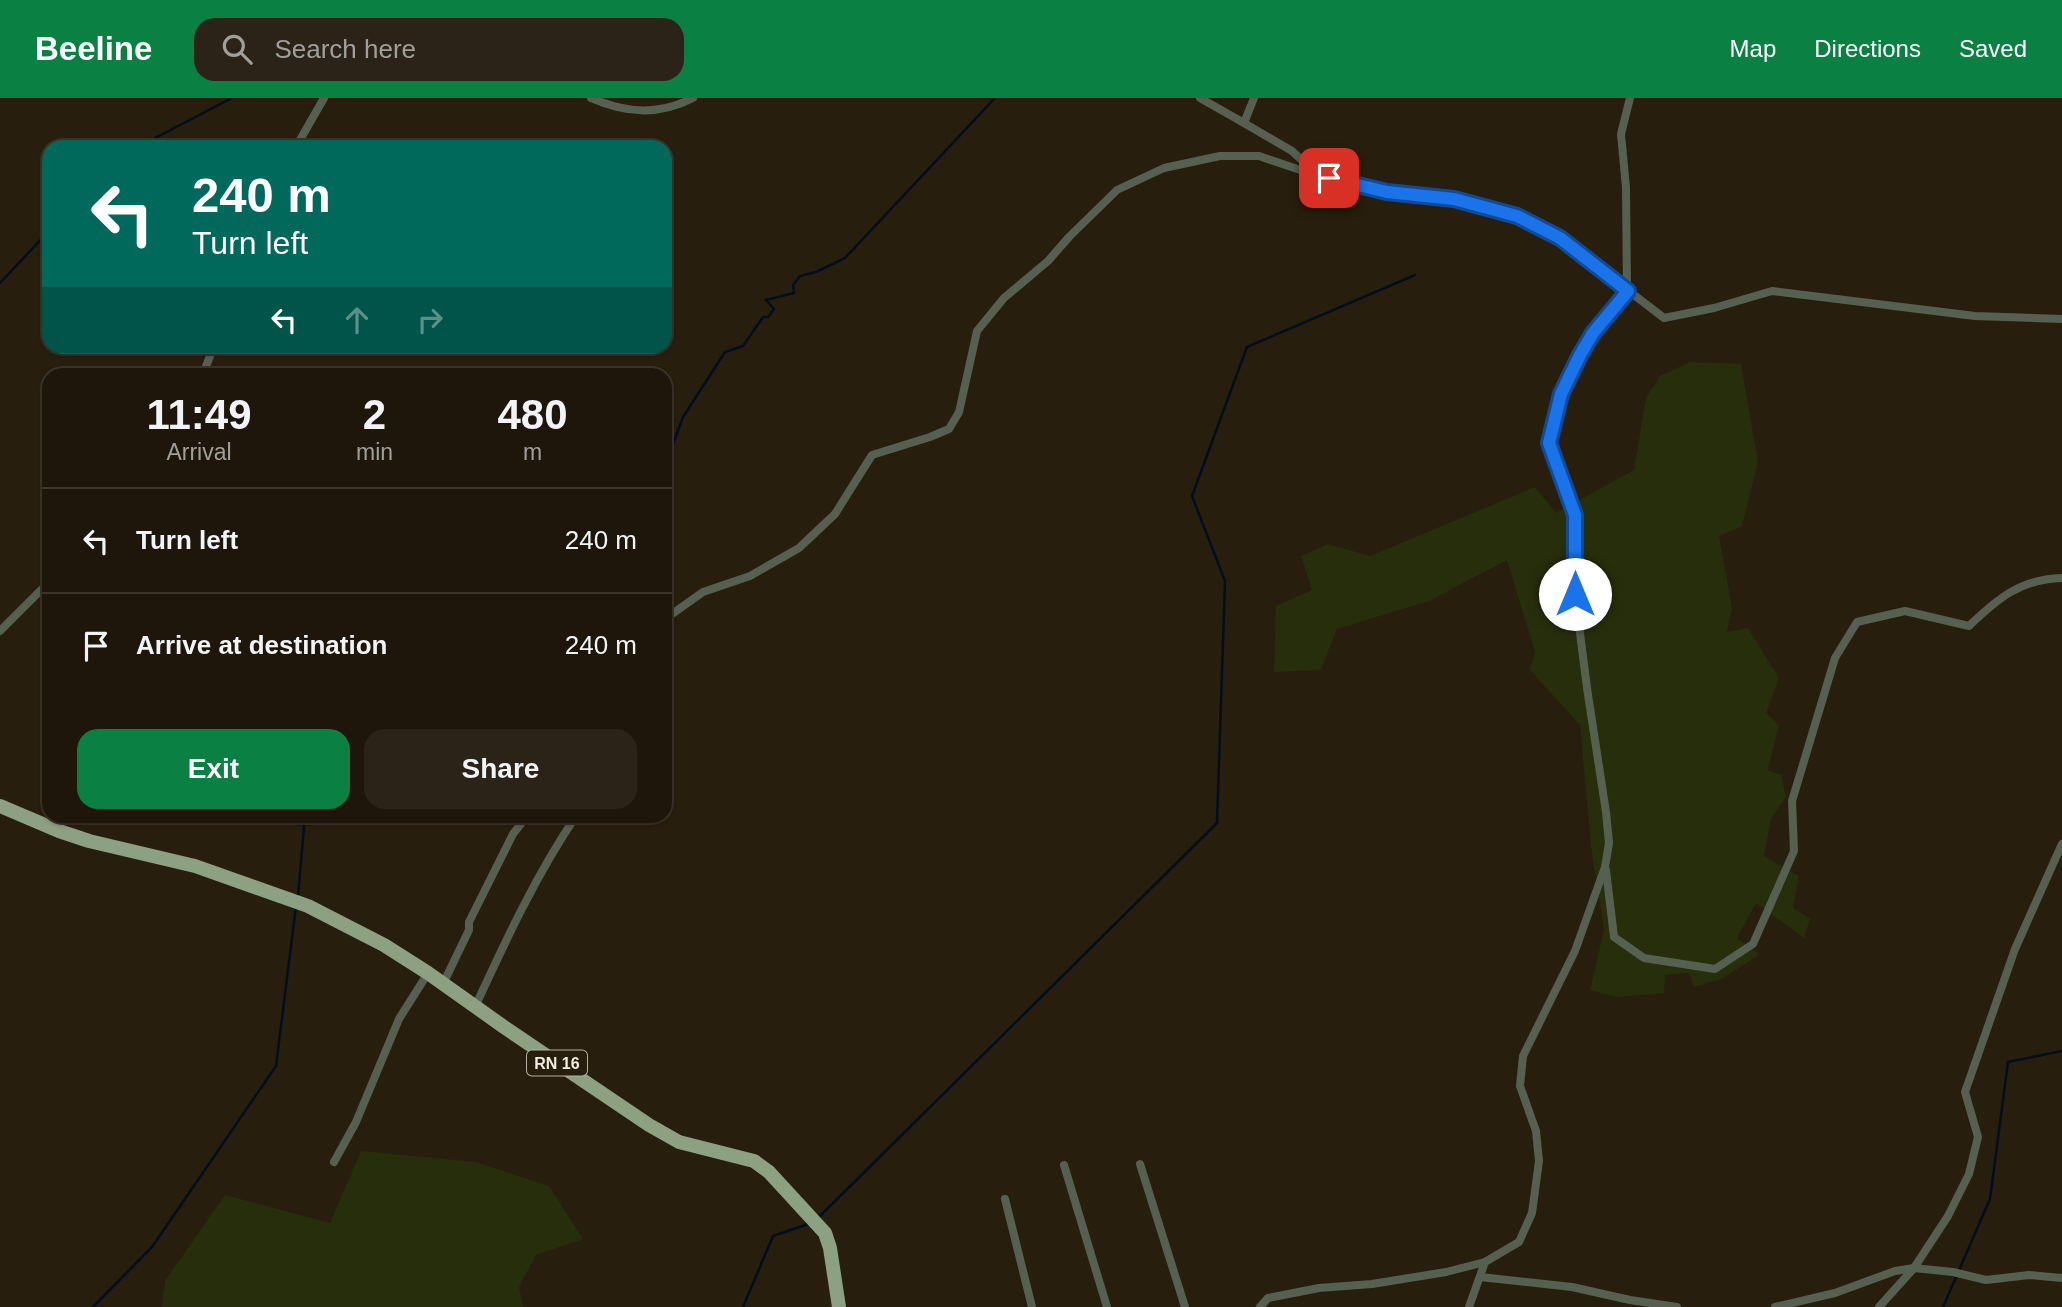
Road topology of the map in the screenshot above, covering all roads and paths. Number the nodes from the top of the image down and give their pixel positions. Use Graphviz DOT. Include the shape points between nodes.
graph roads {
  1 [pos="324,98"];
  2 [pos="591,98"];
  3 [pos="693,98"];
  4 [pos="1200,98"];
  5 [pos="1254,98"];
  6 [pos="1630,98"];
  7 [pos="1244,123"];
  8 [pos="300,140"];
  9 [pos="1319,176"];
  10 [pos="1628,291"];
  11 [pos="2062,319"];
  12 [pos="2062,578"];
  13 [pos="42,589"];
  14 [pos="672,614"];
  15 [pos="0,631"];
  16 [pos="0,806"];
  17 [pos="522,823"];
  18 [pos="571,823"];
  19 [pos="2062,844"];
  20 [pos="1605,867"];
  21 [pos="428,972"];
  22 [pos="443,984"];
  23 [pos="475,1007"];
  24 [pos="334,1161"];
  25 [pos="1140,1164"];
  26 [pos="1064,1165"];
  27 [pos="1005,1199"];
  28 [pos="1485,1262"];
  29 [pos="1914,1268"];
  30 [pos="1480,1277"];
  31 [pos="2062,1278"];
  32 [pos="839,1307"];
  33 [pos="1032,1307"];
  34 [pos="1107,1307"];
  35 [pos="1185,1307"];
  36 [pos="1260,1307"];
  37 [pos="1469,1307"];
  38 [pos="1677,1307"];
  39 [pos="1774,1307"];
  40 [pos="1879,1307"];
  1 -- 8 [label="street"];
  2 -- 3 [label="street" via="645,112"];
  4 -- 7 [label="street"];
  5 -- 7 [label="street"];
  6 -- 10 [label="street" via="1621,134"];
  7 -- 9 [label="street" via="1292,151"];
  9 -- 10 [label="street" via="1387,192 1454,199 1517,216 1560,238"];
  9 -- 14 [label="street" via="1259,156 1220,156 1164,167 1117,190 1048,261 1004,298 977,331 959,412 949,429 872,455 835,514 799,548 750,576 704,592"];
  10 -- 11 [label="street" via="1664,318 1772,291 1975,316"];
  10 -- 20 [label="street" via="1580,355 1561,394 1549,443 1575,515 1575,594 1606,812 1609,843"];
  12 -- 20 [label="street" via="2040,578 1996,600 1969,626 1905,611 1857,622 1835,658 1792,801 1794,852 1754,944 1715,968 1644,958 1614,937"];
  13 -- 15 [label="street"];
  16 -- 21 [label="main road, RN 16" via="69,834 220,873 308,906"];
  17 -- 22 [label="street" via="469,922"];
  18 -- 23 [label="street"];
  19 -- 29 [label="street" via="2015,949 1965,1092 1978,1137 1969,1174"];
  20 -- 28 [label="street" via="1575,951 1523,1056 1520,1086 1536,1131 1539,1161 1532,1213 1519,1242"];
  21 -- 22 [label="main road, RN 16"];
  21 -- 24 [label="street" via="399,1019 356,1122"];
  22 -- 23 [label="main road, RN 16"];
  23 -- 32 [label="main road, RN 16" via="679,1142 754,1161 769,1172 825,1233"];
  25 -- 35 [label="street"];
  26 -- 34 [label="street"];
  27 -- 33 [label="street"];
  28 -- 30 [label="street"];
  28 -- 36 [label="street" via="1372,1284 1319,1287 1268,1298"];
  29 -- 31 [label="street" via="1986,1280 2029,1275"];
  29 -- 39 [label="street"];
  29 -- 40 [label="street"];
  30 -- 37 [label="street"];
  30 -- 38 [label="street" via="1572,1287"];
}
